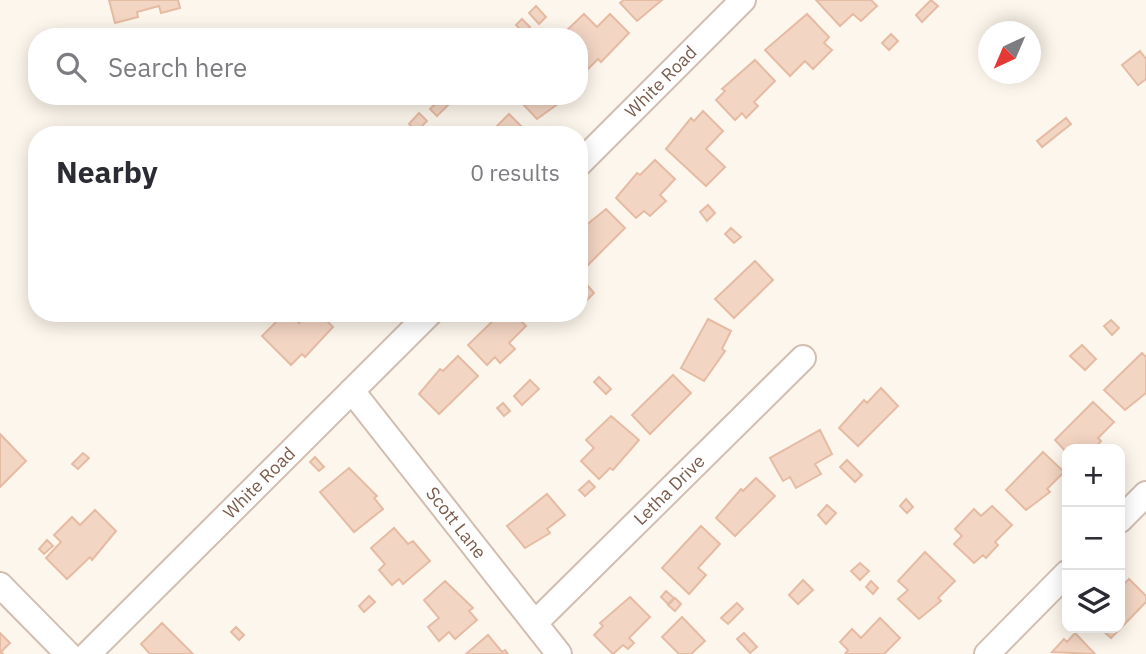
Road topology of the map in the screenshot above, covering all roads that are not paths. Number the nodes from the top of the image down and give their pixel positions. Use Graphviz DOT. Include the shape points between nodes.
graph roads {
  1 [pos="743,0"];
  2 [pos="588,155"];
  3 [pos="421,322"];
  4 [pos="803,358"];
  5 [pos="352,391"];
  6 [pos="1146,494"];
  7 [pos="1125,515"];
  8 [pos="1062,578"];
  9 [pos="0,584"];
  10 [pos="535,623"];
  11 [pos="68,654"];
  12 [pos="88,654"];
  13 [pos="559,654"];
  14 [pos="987,654"];
  1 -- 2 [label="street, White Road"];
  3 -- 5 [label="street, White Road"];
  4 -- 10 [label="street, Letha Drive"];
  5 -- 10 [label="street, Scott Lane"];
  5 -- 12 [label="street, White Road"];
  6 -- 7 [label="street"];
  8 -- 14 [label="street"];
  9 -- 11 [label="street"];
  10 -- 13 [label="street, Scott Lane"];
}
